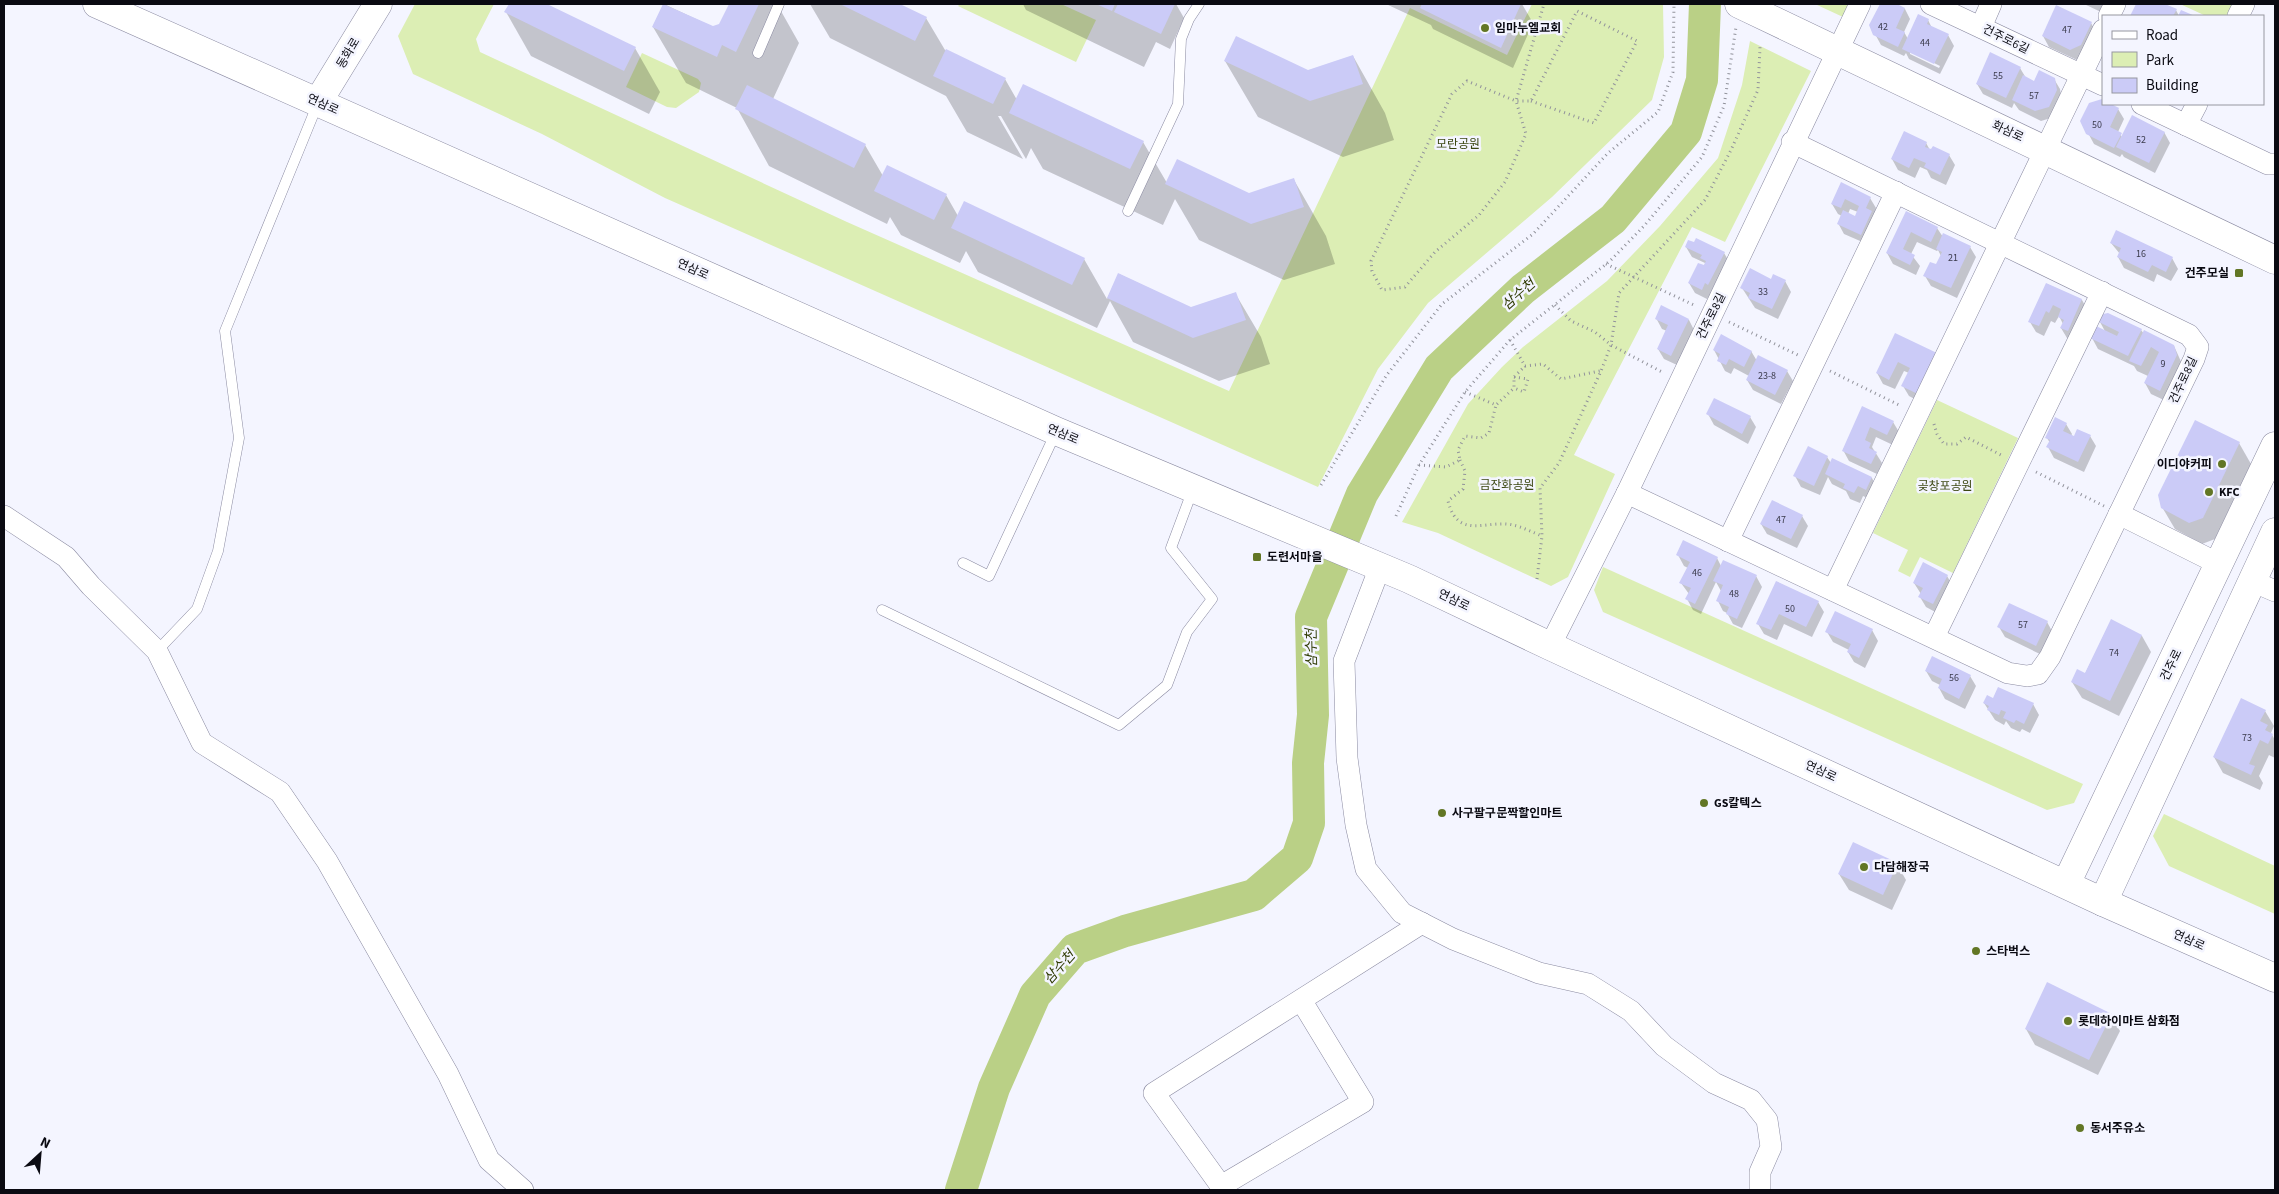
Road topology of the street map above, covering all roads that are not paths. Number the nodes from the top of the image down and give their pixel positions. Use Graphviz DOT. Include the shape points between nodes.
graph roads {
  1 [pos="98,4"];
  2 [pos="378,4"];
  3 [pos="779,4"];
  4 [pos="1199,4"];
  5 [pos="1860,4"];
  6 [pos="1931,4"];
  7 [pos="1991,4"];
  8 [pos="1738,13"];
  9 [pos="1981,27"];
  10 [pos="2102,32"];
  11 [pos="1837,50"];
  12 [pos="758,53"];
  13 [pos="2081,75"];
  14 [pos="2102,85"];
  15 [pos="318,102"];
  16 [pos="2144,105"];
  17 [pos="2196,105"];
  18 [pos="2186,125"];
  19 [pos="1792,142"];
  20 [pos="2046,149"];
  21 [pos="2275,164"];
  22 [pos="1896,192"];
  23 [pos="1128,211"];
  24 [pos="2001,242"];
  25 [pos="2275,260"];
  26 [pos="2102,292"];
  27 [pos="1056,431"];
  28 [pos="2275,446"];
  29 [pos="1193,488"];
  30 [pos="1627,493"];
  31 [pos="2119,514"];
  32 [pos="4,516"];
  33 [pos="2275,532"];
  34 [pos="1728,541"];
  35 [pos="963,563"];
  36 [pos="1374,564"];
  37 [pos="2219,564"];
  38 [pos="2264,586"];
  39 [pos="1833,590"];
  40 [pos="882,610"];
  41 [pos="1934,637"];
  42 [pos="1550,646"];
  43 [pos="157,651"];
  44 [pos="2066,884"];
  45 [pos="2103,902"];
  46 [pos="1422,923"];
  47 [pos="2275,978"];
  48 [pos="1301,1000"];
  49 [pos="1218,1188"];
  50 [pos="523,1190"];
  51 [pos="1760,1190"];
  1 -- 15 [label="main road, 연삼로"];
  2 -- 15 [label="main road, 동화로"];
  3 -- 12 [label="lane"];
  4 -- 23 [label="lane" via="1181,39 1178,104"];
  5 -- 11 [label="street"];
  6 -- 9 [label="street, 건주로6길"];
  7 -- 9 [label="street"];
  8 -- 11 [label="main road, 화삼로"];
  9 -- 13 [label="street, 건주로6길"];
  10 -- 13 [label="street"];
  11 -- 19 [label="street"];
  11 -- 20 [label="main road, 화삼로"];
  13 -- 14 [label="street, 건주로6길"];
  13 -- 20 [label="street"];
  15 -- 27 [label="main road, 연삼로"];
  15 -- 43 [label="lane" via="225,331 239,438 218,551 197,609"];
  16 -- 18 [label="street"];
  17 -- 18 [label="street"];
  18 -- 21 [label="street" via="2268,164"];
  19 -- 22 [label="street, 건주로8길"];
  19 -- 30 [label="street, 건주로8길"];
  20 -- 24 [label="street"];
  20 -- 25 [label="main road, 화삼로"];
  22 -- 24 [label="street, 건주로8길"];
  22 -- 34 [label="street"];
  24 -- 26 [label="street, 건주로8길"];
  24 -- 39 [label="street"];
  26 -- 31 [label="street, 건주로8길" via="2189,335 2198,347"];
  26 -- 41 [label="street"];
  27 -- 29 [label="main road, 연삼로"];
  27 -- 35 [label="lane" via="989,576"];
  28 -- 37 [label="main road, 건주로"];
  29 -- 36 [label="main road, 연삼로"];
  29 -- 40 [label="lane" via="1171,548 1212,599 1187,632 1168,685 1119,725"];
  30 -- 34 [label="street, 건주로8길"];
  30 -- 42 [label="street"];
  31 -- 37 [label="street"];
  31 -- 41 [label="street, 건주로8길" via="2050,657 2038,674 2008,673"];
  32 -- 43 [label="street" via="66,557"];
  33 -- 38 [label="main road"];
  34 -- 39 [label="street, 건주로8길"];
  36 -- 42 [label="main road, 연삼로"];
  36 -- 46 [label="street" via="1344,661 1347,758 1366,869 1402,913"];
  37 -- 44 [label="main road, 건주로"];
  38 -- 45 [label="main road"];
  39 -- 41 [label="street, 건주로8길"];
  42 -- 44 [label="main road, 연삼로"];
  43 -- 50 [label="street" via="202,743 280,792 328,861 448,1074 489,1160"];
  44 -- 45 [label="main road, 연삼로"];
  45 -- 47 [label="main road, 연삼로"];
  46 -- 48 [label="street"];
  46 -- 51 [label="street" via="1453,939 1539,973 1588,984 1631,1011 1664,1046 1714,1083 1751,1100 1767,1120 1771,1147 1760,1172"];
  48 -- 49 [label="street" via="1363,1102"];
  48 -- 49 [label="street" via="1154,1093"];
}
